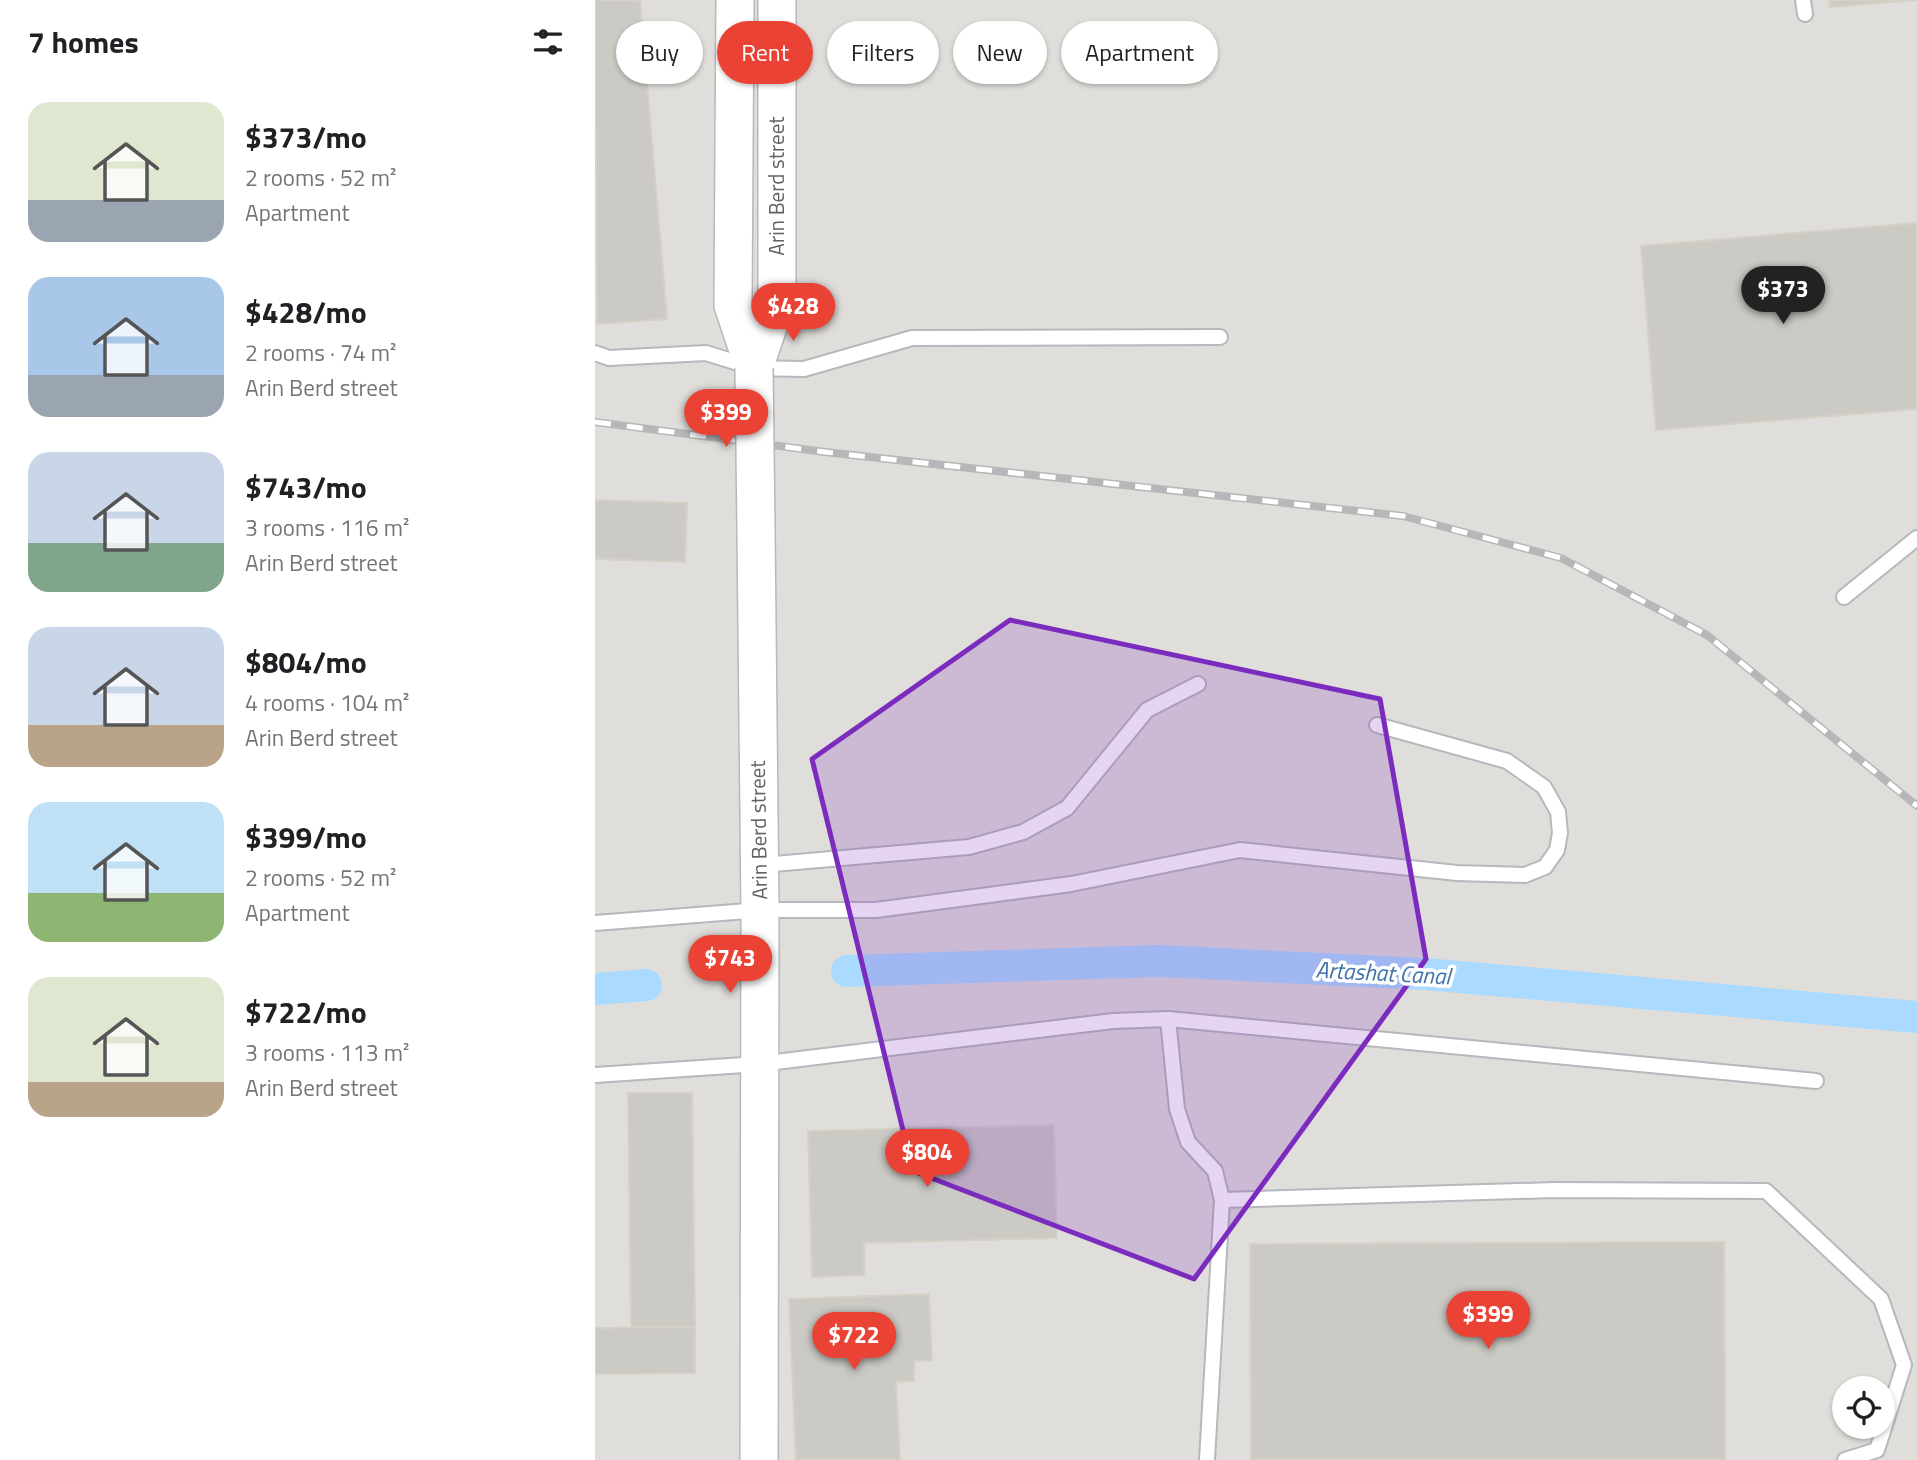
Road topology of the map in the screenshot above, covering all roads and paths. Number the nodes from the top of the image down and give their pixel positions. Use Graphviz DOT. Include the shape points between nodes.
graph roads {
  1 [pos="735,0"];
  2 [pos="777,0"];
  3 [pos="1220,337"];
  4 [pos="595,353"];
  5 [pos="754,368"];
  6 [pos="1917,538"];
  7 [pos="1844,597"];
  8 [pos="1198,684"];
  9 [pos="1377,725"];
  10 [pos="759,865"];
  11 [pos="760,910"];
  12 [pos="595,923"];
  13 [pos="1168,1019"];
  14 [pos="759,1064"];
  15 [pos="595,1075"];
  16 [pos="1816,1081"];
  17 [pos="1222,1200"];
  18 [pos="759,1460"];
  19 [pos="1207,1460"];
  20 [pos="1845,1460"];
  1 -- 5 [label="street, Arin Berd street" via="733,305"];
  2 -- 5 [label="street, Arin Berd street" via="777,300"];
  3 -- 5 [label="lane" via="912,338 804,369"];
  4 -- 5 [label="lane" via="609,358 706,353"];
  5 -- 10 [label="street, Arin Berd street, bridge"];
  6 -- 7 [label="lane"];
  8 -- 10 [label="lane" via="1147,710 1067,808 1023,832 969,847"];
  9 -- 11 [label="lane" via="1507,761 1544,787 1558,813 1560,833 1557,850 1545,867 1525,874 1457,873 1240,850 1071,884 876,910"];
  10 -- 11 [label="street, Arin Berd street"];
  11 -- 12 [label="lane"];
  11 -- 14 [label="street, Arin Berd street"];
  13 -- 14 [label="lane" via="1113,1021"];
  13 -- 16 [label="lane"];
  13 -- 17 [label="lane" via="1177,1109 1188,1142 1215,1171"];
  14 -- 15 [label="lane"];
  14 -- 18 [label="street, Arin Berd street"];
  17 -- 19 [label="lane"];
  17 -- 20 [label="lane" via="1554,1190 1766,1191 1881,1299 1905,1366 1877,1450"];
}
